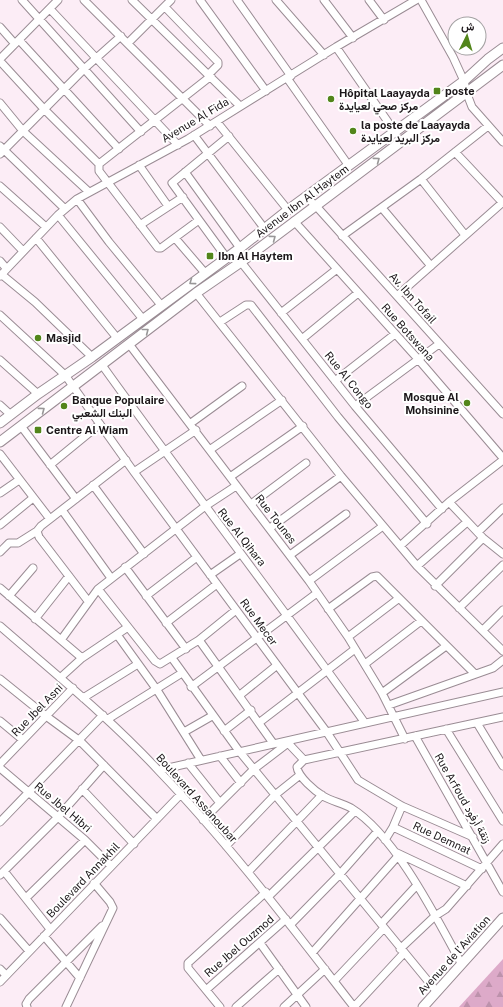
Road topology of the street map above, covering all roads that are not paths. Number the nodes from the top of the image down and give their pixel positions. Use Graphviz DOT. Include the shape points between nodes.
graph roads {
  1 [pos="22,0"];
  2 [pos="58,0"];
  3 [pos="84,0"];
  4 [pos="132,0"];
  5 [pos="171,0"];
  6 [pos="200,0"];
  7 [pos="237,0"];
  8 [pos="276,0"];
  9 [pos="324,0"];
  10 [pos="369,0"];
  11 [pos="416,0"];
  12 [pos="421,0"];
  13 [pos="165,7"];
  14 [pos="50,9"];
  15 [pos="152,19"];
  16 [pos="39,20"];
  17 [pos="384,20"];
  18 [pos="0,27"];
  19 [pos="121,36"];
  20 [pos="353,38"];
  21 [pos="17,42"];
  22 [pos="128,43"];
  23 [pos="336,47"];
  24 [pos="503,48"];
  25 [pos="324,55"];
  26 [pos="96,58"];
  27 [pos="0,60"];
  28 [pos="503,65"];
  29 [pos="84,69"];
  30 [pos="210,75"];
  31 [pos="289,77"];
  32 [pos="464,81"];
  33 [pos="64,89"];
  34 [pos="266,90"];
  35 [pos="467,94"];
  36 [pos="183,98"];
  37 [pos="0,104"];
  38 [pos="240,106"];
  39 [pos="44,109"];
  40 [pos="156,119"];
  41 [pos="217,122"];
  42 [pos="210,126"];
  43 [pos="488,126"];
  44 [pos="23,130"];
  45 [pos="141,132"];
  46 [pos="395,132"];
  47 [pos="194,135"];
  48 [pos="229,136"];
  49 [pos="503,142"];
  50 [pos="178,145"];
  51 [pos="119,149"];
  52 [pos="1,150"];
  53 [pos="455,152"];
  54 [pos="207,154"];
  55 [pos="99,164"];
  56 [pos="139,165"];
  57 [pos="349,166"];
  58 [pos="185,172"];
  59 [pos="421,180"];
  60 [pos="108,181"];
  61 [pos="0,186"];
  62 [pos="89,192"];
  63 [pos="183,197"];
  64 [pos="306,197"];
  65 [pos="77,199"];
  66 [pos="502,202"];
  67 [pos="168,206"];
  68 [pos="316,206"];
  69 [pos="64,208"];
  70 [pos="382,208"];
  71 [pos="288,210"];
  72 [pos="58,215"];
  73 [pos="199,220"];
  74 [pos="294,221"];
  75 [pos="140,225"];
  76 [pos="0,227"];
  77 [pos="46,227"];
  78 [pos="264,228"];
  79 [pos="465,235"];
  80 [pos="342,236"];
  81 [pos="36,238"];
  82 [pos="175,238"];
  83 [pos="240,248"];
  84 [pos="23,251"];
  85 [pos="226,257"];
  86 [pos="0,261"];
  87 [pos="241,262"];
  88 [pos="431,266"];
  89 [pos="6,268"];
  90 [pos="337,269"];
  91 [pos="205,273"];
  92 [pos="1,275"];
  93 [pos="196,293"];
  94 [pos="358,293"];
  95 [pos="397,296"];
  96 [pos="161,305"];
  97 [pos="281,313"];
  98 [pos="0,315"];
  99 [pos="142,318"];
  100 [pos="220,322"];
  101 [pos="395,334"];
  102 [pos="116,338"];
  103 [pos="302,339"];
  104 [pos="129,344"];
  105 [pos="439,344"];
  106 [pos="92,357"];
  107 [pos="418,359"];
  108 [pos="0,360"];
  109 [pos="102,365"];
  110 [pos="65,375"];
  111 [pos="335,381"];
  112 [pos="242,386"];
  113 [pos="74,387"];
  114 [pos="38,394"];
  115 [pos="282,400"];
  116 [pos="0,405"];
  117 [pos="355,406"];
  118 [pos="500,406"];
  119 [pos="503,414"];
  120 [pos="11,415"];
  121 [pos="0,423"];
  122 [pos="190,423"];
  123 [pos="100,424"];
  124 [pos="21,426"];
  125 [pos="303,426"];
  126 [pos="196,430"];
  127 [pos="0,442"];
  128 [pos="211,449"];
  129 [pos="163,451"];
  130 [pos="0,454"];
  131 [pos="503,459"];
  132 [pos="126,460"];
  133 [pos="306,462"];
  134 [pos="50,465"];
  135 [pos="134,472"];
  136 [pos="341,476"];
  137 [pos="230,477"];
  138 [pos="18,480"];
  139 [pos="93,485"];
  140 [pos="236,486"];
  141 [pos="0,493"];
  142 [pos="33,498"];
  143 [pos="76,499"];
  144 [pos="449,502"];
  145 [pos="251,504"];
  146 [pos="204,507"];
  147 [pos="503,508"];
  148 [pos="442,509"];
  149 [pos="62,510"];
  150 [pos="346,514"];
  151 [pos="50,519"];
  152 [pos="467,522"];
  153 [pos="427,524"];
  154 [pos="0,525"];
  155 [pos="383,526"];
  156 [pos="176,528"];
  157 [pos="270,528"];
  158 [pos="37,531"];
  159 [pos="478,532"];
  160 [pos="483,538"];
  161 [pos="400,546"];
  162 [pos="0,552"];
  163 [pos="144,554"];
  164 [pos="240,554"];
  165 [pos="503,554"];
  166 [pos="290,555"];
  167 [pos="197,557"];
  168 [pos="503,565"];
  169 [pos="417,566"];
  170 [pos="125,567"];
  171 [pos="33,568"];
  172 [pos="210,575"];
  173 [pos="69,576"];
  174 [pos="111,578"];
  175 [pos="309,581"];
  176 [pos="217,584"];
  177 [pos="435,586"];
  178 [pos="0,588"];
  179 [pos="98,589"];
  180 [pos="318,593"];
  181 [pos="9,596"];
  182 [pos="146,596"];
  183 [pos="398,598"];
  184 [pos="88,601"];
  185 [pos="459,608"];
  186 [pos="328,609"];
  187 [pos="236,610"];
  188 [pos="503,610"];
  189 [pos="288,614"];
  190 [pos="35,619"];
  191 [pos="421,621"];
  192 [pos="166,623"];
  193 [pos="0,626"];
  194 [pos="128,627"];
  195 [pos="483,630"];
  196 [pos="118,636"];
  197 [pos="348,637"];
  198 [pos="256,638"];
  199 [pos="61,640"];
  200 [pos="199,640"];
  201 [pos="446,646"];
  202 [pos="186,649"];
  203 [pos="355,649"];
  204 [pos="503,651"];
  205 [pos="82,658"];
  206 [pos="172,658"];
  207 [pos="503,660"];
  208 [pos="138,664"];
  209 [pos="365,664"];
  210 [pos="218,666"];
  211 [pos="276,666"];
  212 [pos="327,669"];
  213 [pos="182,673"];
  214 [pos="475,674"];
  215 [pos="60,678"];
  216 [pos="0,679"];
  217 [pos="191,687"];
  218 [pos="73,688"];
  219 [pos="157,690"];
  220 [pos="503,692"];
  221 [pos="297,693"];
  222 [pos="382,693"];
  223 [pos="240,694"];
  224 [pos="83,698"];
  225 [pos="389,704"];
  226 [pos="251,710"];
  227 [pos="46,716"];
  228 [pos="212,716"];
  229 [pos="394,716"];
  230 [pos="105,717"];
  231 [pos="503,717"];
  232 [pos="0,721"];
  233 [pos="260,722"];
  234 [pos="365,723"];
  235 [pos="477,723"];
  236 [pos="446,729"];
  237 [pos="224,731"];
  238 [pos="326,731"];
  239 [pos="184,732"];
  240 [pos="415,736"];
  241 [pos="405,739"];
  242 [pos="23,740"];
  243 [pos="80,741"];
  244 [pos="291,741"];
  245 [pos="273,743"];
  246 [pos="239,751"];
  247 [pos="340,753"];
  248 [pos="220,756"];
  249 [pos="200,760"];
  250 [pos="304,760"];
  251 [pos="188,763"];
  252 [pos="0,764"];
  253 [pos="104,765"];
  254 [pos="503,766"];
  255 [pos="0,768"];
  256 [pos="254,769"];
  257 [pos="159,770"];
  258 [pos="300,775"];
  259 [pos="240,783"];
  260 [pos="82,789"];
  261 [pos="29,794"];
  262 [pos="181,794"];
  263 [pos="275,795"];
  264 [pos="322,796"];
  265 [pos="220,803"];
  266 [pos="402,806"];
  267 [pos="355,811"];
  268 [pos="58,817"];
  269 [pos="157,819"];
  270 [pos="203,820"];
  271 [pos="503,821"];
  272 [pos="0,822"];
  273 [pos="297,822"];
  274 [pos="393,827"];
  275 [pos="377,832"];
  276 [pos="473,837"];
  277 [pos="85,840"];
  278 [pos="385,840"];
  279 [pos="134,844"];
  280 [pos="503,844"];
  281 [pos="226,846"];
  282 [pos="318,848"];
  283 [pos="396,854"];
  284 [pos="487,862"];
  285 [pos="110,866"];
  286 [pos="482,869"];
  287 [pos="248,872"];
  288 [pos="2,873"];
  289 [pos="340,874"];
  290 [pos="94,883"];
  291 [pos="416,885"];
  292 [pos="467,886"];
  293 [pos="503,892"];
  294 [pos="267,894"];
  295 [pos="26,898"];
  296 [pos="361,900"];
  297 [pos="435,916"];
  298 [pos="0,918"];
  299 [pos="503,918"];
  300 [pos="288,922"];
  301 [pos="105,923"];
  302 [pos="382,926"];
  303 [pos="50,929"];
  304 [pos="44,936"];
  305 [pos="260,943"];
  306 [pos="402,951"];
  307 [pos="29,952"];
  308 [pos="312,953"];
  309 [pos="66,961"];
  310 [pos="461,963"];
  311 [pos="0,969"];
  312 [pos="279,969"];
  313 [pos="325,969"];
  314 [pos="6,975"];
  315 [pos="80,978"];
  316 [pos="334,981"];
  317 [pos="0,982"];
  318 [pos="206,990"];
  319 [pos="437,992"];
  320 [pos="297,995"];
  321 [pos="27,1007"];
  322 [pos="66,1007"];
  323 [pos="220,1007"];
  324 [pos="236,1007"];
  325 [pos="284,1007"];
  326 [pos="306,1007"];
  327 [pos="354,1007"];
  328 [pos="423,1007"];
  1 -- 16 [label="street"];
  2 -- 14 [label="street"];
  3 -- 19 [label="street"];
  4 -- 15 [label="street"];
  5 -- 13 [label="street"];
  6 -- 34 [label="street"];
  7 -- 31 [label="street"];
  8 -- 25 [label="street"];
  9 -- 20 [label="street"];
  10 -- 17 [label="street"];
  11 -- 17 [label="street, Avenue Al Fida"];
  12 -- 32 [label="street"];
  13 -- 15 [label="street"];
  13 -- 30 [label="street" via="218,62"];
  14 -- 16 [label="street"];
  14 -- 26 [label="street"];
  15 -- 22 [label="street"];
  15 -- 30 [label="street"];
  16 -- 21 [label="street"];
  16 -- 29 [label="street"];
  17 -- 20 [label="street, Avenue Al Fida"];
  18 -- 21 [label="street"];
  19 -- 22 [label="street"];
  19 -- 26 [label="street"];
  20 -- 23 [label="street, Avenue Al Fida"];
  21 -- 27 [label="street"];
  21 -- 33 [label="street"];
  22 -- 36 [label="street"];
  23 -- 25 [label="street, Avenue Al Fida"];
  23 -- 46 [label="street"];
  24 -- 32 [label="street, Avenue Ibn Al Haytem"];
  25 -- 31 [label="street, Avenue Al Fida"];
  26 -- 29 [label="street"];
  26 -- 40 [label="street"];
  27 -- 39 [label="street"];
  28 -- 35 [label="street, Avenue Ibn Al Haytem"];
  29 -- 33 [label="street"];
  29 -- 45 [label="street"];
  30 -- 36 [label="street"];
  30 -- 38 [label="street"];
  31 -- 34 [label="street, Avenue Al Fida"];
  31 -- 57 [label="street"];
  32 -- 35 [label="street"];
  32 -- 46 [label="street, Avenue Ibn Al Haytem"];
  33 -- 39 [label="street"];
  33 -- 51 [label="street"];
  34 -- 38 [label="street, Avenue Al Fida"];
  35 -- 43 [label="street" via="472,107"];
  68 -- 35 [label="street, Avenue Ibn Al Haytem, one-way"];
  36 -- 40 [label="street"];
  36 -- 42 [label="street"];
  37 -- 44 [label="street"];
  38 -- 41 [label="street, Avenue Al Fida"];
  39 -- 44 [label="street"];
  39 -- 55 [label="street"];
  40 -- 45 [label="street"];
  40 -- 50 [label="street"];
  41 -- 42 [label="street, Avenue Al Fida"];
  41 -- 48 [label="street"];
  42 -- 47 [label="street, Avenue Al Fida"];
  43 -- 49 [label="street"];
  43 -- 53 [label="street"];
  44 -- 52 [label="street"];
  44 -- 62 [label="street"];
  45 -- 51 [label="street"];
  46 -- 57 [label="street, Avenue Ibn Al Haytem"];
  47 -- 50 [label="street, Avenue Al Fida"];
  47 -- 54 [label="street"];
  48 -- 54 [label="street"];
  48 -- 71 [label="street"];
  50 -- 56 [label="street, Avenue Al Fida"];
  51 -- 55 [label="street"];
  52 -- 69 [label="street"];
  53 -- 59 [label="street"];
  53 -- 66 [label="street"];
  54 -- 58 [label="street"];
  54 -- 78 [label="street"];
  55 -- 60 [label="street" via="99,171"];
  56 -- 60 [label="street, Avenue Al Fida"];
  56 -- 67 [label="street"];
  57 -- 64 [label="street, Avenue Ibn Al Haytem"];
  58 -- 63 [label="street" via="172,183"];
  58 -- 83 [label="street"];
  59 -- 70 [label="street"];
  59 -- 79 [label="street"];
  60 -- 62 [label="street, Avenue Al Fida"];
  60 -- 75 [label="street"];
  61 -- 77 [label="street"];
  62 -- 65 [label="street, Avenue Al Fida"];
  63 -- 67 [label="street"];
  63 -- 73 [label="street"];
  64 -- 68 [label="street, Av. Ibn Tofail"];
  64 -- 71 [label="street, Avenue Ibn Al Haytem"];
  65 -- 69 [label="street, Avenue Al Fida"];
  65 -- 96 [label="street"];
  66 -- 79 [label="street"];
  67 -- 75 [label="street"];
  68 -- 74 [label="street, Avenue Ibn Al Haytem"];
  68 -- 80 [label="street, Av. Ibn Tofail"];
  69 -- 72 [label="street, Avenue Al Fida"];
  70 -- 80 [label="street"];
  70 -- 88 [label="street"];
  71 -- 78 [label="street, Avenue Ibn Al Haytem"];
  72 -- 77 [label="street, Avenue Al Fida"];
  72 -- 99 [label="street"];
  73 -- 82 [label="street"];
  73 -- 85 [label="street"];
  87 -- 74 [label="street, Avenue Ibn Al Haytem, one-way"];
  74 -- 90 [label="street, Rue Botswana"];
  75 -- 82 [label="street" via="159,248"];
  76 -- 84 [label="street"];
  77 -- 81 [label="street, Avenue Al Fida"];
  78 -- 83 [label="street, Avenue Ibn Al Haytem"];
  79 -- 88 [label="street"];
  80 -- 95 [label="street, Av. Ibn Tofail"];
  81 -- 84 [label="street, Avenue Al Fida"];
  81 -- 102 [label="street"];
  82 -- 91 [label="street"];
  83 -- 85 [label="street, Avenue Ibn Al Haytem"];
  84 -- 89 [label="street, Avenue Al Fida"];
  85 -- 91 [label="street, Avenue Ibn Al Haytem"];
  86 -- 89 [label="street"];
  87 -- 93 [label="street, Avenue Ibn Al Haytem"];
  87 -- 97 [label="street, Rue Al Congo"];
  88 -- 95 [label="street"];
  89 -- 92 [label="street, Avenue Al Fida"];
  90 -- 94 [label="street, Rue Botswana"];
  90 -- 97 [label="street"];
  91 -- 96 [label="street, Avenue Ibn Al Haytem, one-way"];
  92 -- 106 [label="street" via="35,302"];
  93 -- 100 [label="street"];
  104 -- 93 [label="street, Avenue Ibn Al Haytem, one-way"];
  94 -- 101 [label="street, Rue Botswana"];
  94 -- 103 [label="street"];
  95 -- 105 [label="street, Av. Ibn Tofail"];
  96 -- 99 [label="street, Avenue Ibn Al Haytem"];
  97 -- 103 [label="street, Rue Al Congo"];
  98 -- 110 [label="street, Rue Mecer"];
  99 -- 102 [label="street, Avenue Ibn Al Haytem"];
  100 -- 115 [label="street"];
  100 -- 153 [label="street" via="246,305 251,305 343,423"];
  101 -- 107 [label="street, Rue Botswana"];
  101 -- 111 [label="street"];
  102 -- 106 [label="street, Avenue Ibn Al Haytem"];
  103 -- 111 [label="street, Rue Al Congo"];
  104 -- 109 [label="street, Avenue Ibn Al Haytem"];
  104 -- 122 [label="street, Rue Tounes"];
  105 -- 107 [label="street"];
  105 -- 118 [label="street, Av. Ibn Tofail"];
  106 -- 110 [label="street, Avenue Ibn Al Haytem"];
  107 -- 117 [label="street"];
  107 -- 131 [label="street, Rue Botswana"];
  108 -- 114 [label="street"];
  109 -- 113 [label="street, Avenue Ibn Al Haytem"];
  109 -- 129 [label="street, Rue Al Qihara"];
  110 -- 113 [label="street, Rue Mecer"];
  110 -- 114 [label="street, Avenue Ibn Al Haytem"];
  111 -- 117 [label="street, Rue Al Congo"];
  112 -- 122 [label="street"];
  113 -- 123 [label="street, Rue Mecer"];
  124 -- 113 [label="street, Avenue Ibn Al Haytem, one-way"];
  114 -- 120 [label="street, Avenue Ibn Al Haytem"];
  115 -- 125 [label="street"];
  115 -- 128 [label="street"];
  116 -- 120 [label="street"];
  117 -- 148 [label="street, Rue Al Congo"];
  118 -- 119 [label="street, Av. Ibn Tofail"];
  120 -- 121 [label="street, Avenue Ibn Al Haytem"];
  122 -- 126 [label="street, Rue Tounes"];
  123 -- 132 [label="street, Rue Mecer"];
  123 -- 134 [label="street"];
  124 -- 127 [label="street, Avenue Ibn Al Haytem"];
  124 -- 134 [label="street"];
  125 -- 136 [label="street"];
  125 -- 137 [label="street"];
  126 -- 128 [label="street, Rue Tounes"];
  126 -- 129 [label="street"];
  128 -- 137 [label="street, Rue Tounes"];
  129 -- 135 [label="street"];
  129 -- 146 [label="street, Rue Al Qihara"];
  130 -- 138 [label="street"];
  131 -- 144 [label="street"];
  132 -- 135 [label="street, Rue Mecer"];
  132 -- 139 [label="street"];
  133 -- 145 [label="street"];
  134 -- 143 [label="street"];
  135 -- 156 [label="street, Rue Mecer"];
  136 -- 155 [label="street"];
  136 -- 157 [label="street"];
  137 -- 140 [label="street, Rue Tounes"];
  138 -- 141 [label="street"];
  138 -- 142 [label="street"];
  139 -- 143 [label="street"];
  139 -- 163 [label="street"];
  140 -- 145 [label="street, Rue Tounes"];
  140 -- 146 [label="street"];
  142 -- 151 [label="street"];
  142 -- 154 [label="street"];
  143 -- 149 [label="street"];
  144 -- 148 [label="street"];
  144 -- 152 [label="street"];
  145 -- 157 [label="street, Rue Tounes"];
  146 -- 156 [label="street"];
  146 -- 164 [label="street, Rue Al Qihara"];
  147 -- 159 [label="street"];
  148 -- 153 [label="street"];
  149 -- 151 [label="street"];
  149 -- 174 [label="street"];
  150 -- 166 [label="street"];
  151 -- 158 [label="street"];
  152 -- 159 [label="street"];
  152 -- 169 [label="street"];
  153 -- 161 [label="street"];
  155 -- 161 [label="street"];
  155 -- 175 [label="street"];
  156 -- 163 [label="street"];
  156 -- 167 [label="street, Rue Mecer"];
  157 -- 166 [label="street, Rue Tounes"];
  158 -- 162 [label="street" via="18,543 8,543"];
  158 -- 173 [label="street"];
  159 -- 160 [label="street"];
  160 -- 165 [label="street"];
  160 -- 177 [label="street"];
  161 -- 169 [label="street"];
  163 -- 170 [label="street"];
  164 -- 172 [label="street"];
  164 -- 189 [label="street, Rue Al Qihara"];
  166 -- 175 [label="street, Rue Tounes"];
  167 -- 172 [label="street, Rue Mecer"];
  167 -- 182 [label="street"];
  168 -- 185 [label="street"];
  169 -- 177 [label="street"];
  170 -- 174 [label="street"];
  170 -- 182 [label="street"];
  171 -- 181 [label="street"];
  172 -- 176 [label="street, Rue Mecer"];
  173 -- 184 [label="street"];
  173 -- 190 [label="street"];
  174 -- 179 [label="street"];
  175 -- 180 [label="street, Rue Tounes"];
  176 -- 187 [label="street, Rue Mecer"];
  176 -- 192 [label="street"];
  177 -- 185 [label="street"];
  178 -- 181 [label="street"];
  179 -- 184 [label="street"];
  179 -- 194 [label="street"];
  180 -- 186 [label="street, Rue Tounes"];
  180 -- 189 [label="street"];
  181 -- 190 [label="street"];
  182 -- 192 [label="street"];
  183 -- 186 [label="street" via="376,575"];
  183 -- 191 [label="street"];
  183 -- 197 [label="street"];
  184 -- 199 [label="street"];
  185 -- 195 [label="street"];
  186 -- 197 [label="street, Rue Tounes"];
  187 -- 198 [label="street, Rue Mecer"];
  187 -- 200 [label="street"];
  188 -- 195 [label="street"];
  189 -- 198 [label="street"];
  189 -- 212 [label="street, Rue Al Qihara"];
  190 -- 199 [label="street"];
  191 -- 201 [label="street"];
  191 -- 209 [label="street"];
  192 -- 202 [label="street"];
  193 -- 215 [label="street, Boulevard Assanoubar"];
  194 -- 196 [label="street"];
  194 -- 206 [label="street" via="156,663 160,664"];
  195 -- 204 [label="street"];
  196 -- 205 [label="street"];
  196 -- 208 [label="street"];
  197 -- 203 [label="street, Rue Tounes"];
  198 -- 210 [label="street"];
  198 -- 211 [label="street, Rue Mecer"];
  199 -- 205 [label="street"];
  200 -- 202 [label="street"];
  200 -- 210 [label="street"];
  201 -- 214 [label="street"];
  201 -- 222 [label="street"];
  202 -- 206 [label="street"];
  203 -- 209 [label="street, Rue Tounes"];
  203 -- 212 [label="street"];
  205 -- 215 [label="street"];
  206 -- 213 [label="street"];
  207 -- 214 [label="street" via="493,668"];
  208 -- 219 [label="street"];
  208 -- 224 [label="street"];
  209 -- 222 [label="street, Rue Tounes"];
  210 -- 217 [label="street"];
  210 -- 223 [label="street"];
  211 -- 221 [label="street, Rue Mecer"];
  211 -- 223 [label="street"];
  212 -- 221 [label="street"];
  212 -- 234 [label="street, Rue Al Qihara"];
  213 -- 217 [label="street"];
  213 -- 219 [label="street"];
  214 -- 225 [label="street"];
  215 -- 218 [label="street, Boulevard Assanoubar"];
  216 -- 227 [label="street"];
  217 -- 228 [label="street"];
  218 -- 224 [label="street, Boulevard Assanoubar"];
  218 -- 227 [label="street, Rue Jbel Asni"];
  219 -- 230 [label="street"];
  219 -- 239 [label="street"];
  220 -- 229 [label="street"];
  221 -- 233 [label="street"];
  221 -- 238 [label="street, Rue Mecer"];
  222 -- 225 [label="street, Rue Tounes"];
  223 -- 226 [label="street"];
  224 -- 230 [label="street, Boulevard Assanoubar"];
  225 -- 229 [label="street, Rue Tounes"];
  226 -- 233 [label="street"];
  226 -- 237 [label="street"];
  227 -- 242 [label="street, Rue Jbel Asni"];
  227 -- 243 [label="street"];
  228 -- 237 [label="street"];
  228 -- 239 [label="street"];
  229 -- 234 [label="street"];
  229 -- 241 [label="street"];
  230 -- 243 [label="street"];
  230 -- 257 [label="street, Boulevard Assanoubar"];
  231 -- 235 [label="street"];
  232 -- 242 [label="street"];
  233 -- 245 [label="street"];
  234 -- 238 [label="street"];
  235 -- 236 [label="street"];
  235 -- 254 [label="street"];
  236 -- 240 [label="street"];
  236 -- 271 [label="street"];
  237 -- 246 [label="street"];
  238 -- 244 [label="street"];
  238 -- 247 [label="street, Rue Mecer"];
  239 -- 249 [label="street"];
  240 -- 241 [label="street"];
  240 -- 276 [label="street, Rue Arfoud زنقة أرفود"];
  241 -- 247 [label="street"];
  242 -- 252 [label="street, Rue Jbel Asni"];
  243 -- 253 [label="street"];
  243 -- 261 [label="street"];
  244 -- 245 [label="street"];
  244 -- 250 [label="street"];
  244 -- 256 [label="street"];
  245 -- 246 [label="street"];
  246 -- 248 [label="street"];
  246 -- 256 [label="street"];
  247 -- 250 [label="street"];
  247 -- 266 [label="street, Rue Mecer" via="358,780"];
  248 -- 249 [label="street"];
  248 -- 259 [label="street"];
  249 -- 251 [label="street"];
  250 -- 258 [label="street" via="297,767"];
  251 -- 257 [label="street"];
  251 -- 265 [label="street"];
  253 -- 260 [label="street"];
  253 -- 269 [label="street"];
  255 -- 261 [label="street, Rue Jbel Hibri"];
  256 -- 259 [label="street"];
  256 -- 263 [label="street"];
  257 -- 262 [label="street, Boulevard Assanoubar"];
  258 -- 263 [label="street"];
  258 -- 264 [label="street"];
  259 -- 265 [label="street"];
  260 -- 268 [label="street"];
  260 -- 279 [label="street"];
  261 -- 268 [label="street, Rue Jbel Hibri"];
  261 -- 272 [label="street"];
  262 -- 269 [label="street, Boulevard Annakhil"];
  262 -- 270 [label="street, Boulevard Assanoubar"];
  263 -- 273 [label="street"];
  263 -- 281 [label="street"];
  264 -- 267 [label="street"];
  264 -- 273 [label="street"];
  265 -- 270 [label="street"];
  266 -- 274 [label="street"];
  266 -- 276 [label="street, Rue Mecer"];
  267 -- 275 [label="street"];
  267 -- 282 [label="street"];
  268 -- 277 [label="street, Rue Jbel Hibri"];
  268 -- 288 [label="street"];
  269 -- 279 [label="street, Boulevard Annakhil"];
  270 -- 281 [label="street, Boulevard Assanoubar"];
  273 -- 282 [label="street"];
  273 -- 287 [label="street"];
  274 -- 278 [label="street"];
  274 -- 286 [label="street, Rue Demnat"];
  275 -- 278 [label="street"];
  275 -- 289 [label="street, Rue Jbel Ouzmod"];
  276 -- 284 [label="street, Rue Arfoud زنقة أرفود"];
  277 -- 285 [label="street, Rue Jbel Hibri"];
  277 -- 295 [label="street"];
  278 -- 283 [label="street"];
  279 -- 285 [label="street, Boulevard Annakhil"];
  280 -- 284 [label="street"];
  281 -- 287 [label="street, Boulevard Assanoubar"];
  282 -- 289 [label="street"];
  282 -- 294 [label="street"];
  283 -- 291 [label="street"];
  283 -- 292 [label="street"];
  283 -- 296 [label="street"];
  284 -- 286 [label="street"];
  284 -- 293 [label="street, Rue Arfoud زنقة أرفود"];
  285 -- 290 [label="street, Boulevard Annakhil"];
  286 -- 292 [label="street"];
  287 -- 294 [label="street, Boulevard Assanoubar"];
  288 -- 295 [label="street"];
  289 -- 296 [label="street"];
  289 -- 300 [label="street, Rue Jbel Ouzmod"];
  290 -- 301 [label="street" via="112,905"];
  290 -- 303 [label="street, Boulevard Annakhil"];
  291 -- 297 [label="street"];
  291 -- 302 [label="street"];
  292 -- 297 [label="street" via="446,909"];
  294 -- 300 [label="street, Boulevard Assanoubar"];
  294 -- 318 [label="street" via="188,962 188,968"];
  295 -- 303 [label="street"];
  296 -- 302 [label="street"];
  296 -- 308 [label="street"];
  297 -- 306 [label="street"];
  297 -- 310 [label="street"];
  298 -- 307 [label="street"];
  299 -- 310 [label="street, Avenue de l'Aviation"];
  300 -- 305 [label="street, Rue Jbel Ouzmod"];
  300 -- 308 [label="street, Boulevard Assanoubar"];
  301 -- 309 [label="street"];
  301 -- 315 [label="street"];
  302 -- 306 [label="street"];
  302 -- 316 [label="street"];
  303 -- 304 [label="street, Boulevard Annakhil"];
  304 -- 307 [label="street, Boulevard Annakhil"];
  304 -- 309 [label="street"];
  305 -- 312 [label="street"];
  305 -- 318 [label="street, Rue Jbel Ouzmod"];
  306 -- 319 [label="street"];
  306 -- 327 [label="street"];
  307 -- 314 [label="street, Boulevard Annakhil"];
  308 -- 313 [label="street, Boulevard Assanoubar"];
  309 -- 315 [label="street"];
  309 -- 321 [label="street" via="29,999"];
  310 -- 319 [label="street, Avenue de l'Aviation"];
  311 -- 314 [label="street"];
  312 -- 320 [label="street"];
  312 -- 324 [label="street"];
  313 -- 316 [label="street, Boulevard Assanoubar"];
  313 -- 320 [label="street"];
  314 -- 317 [label="street, Boulevard Annakhil"];
  315 -- 322 [label="street"];
  316 -- 327 [label="street, Boulevard Assanoubar"];
  318 -- 323 [label="street"];
  319 -- 328 [label="street, Avenue de l'Aviation"];
  320 -- 325 [label="street"];
  320 -- 326 [label="street"];
}
